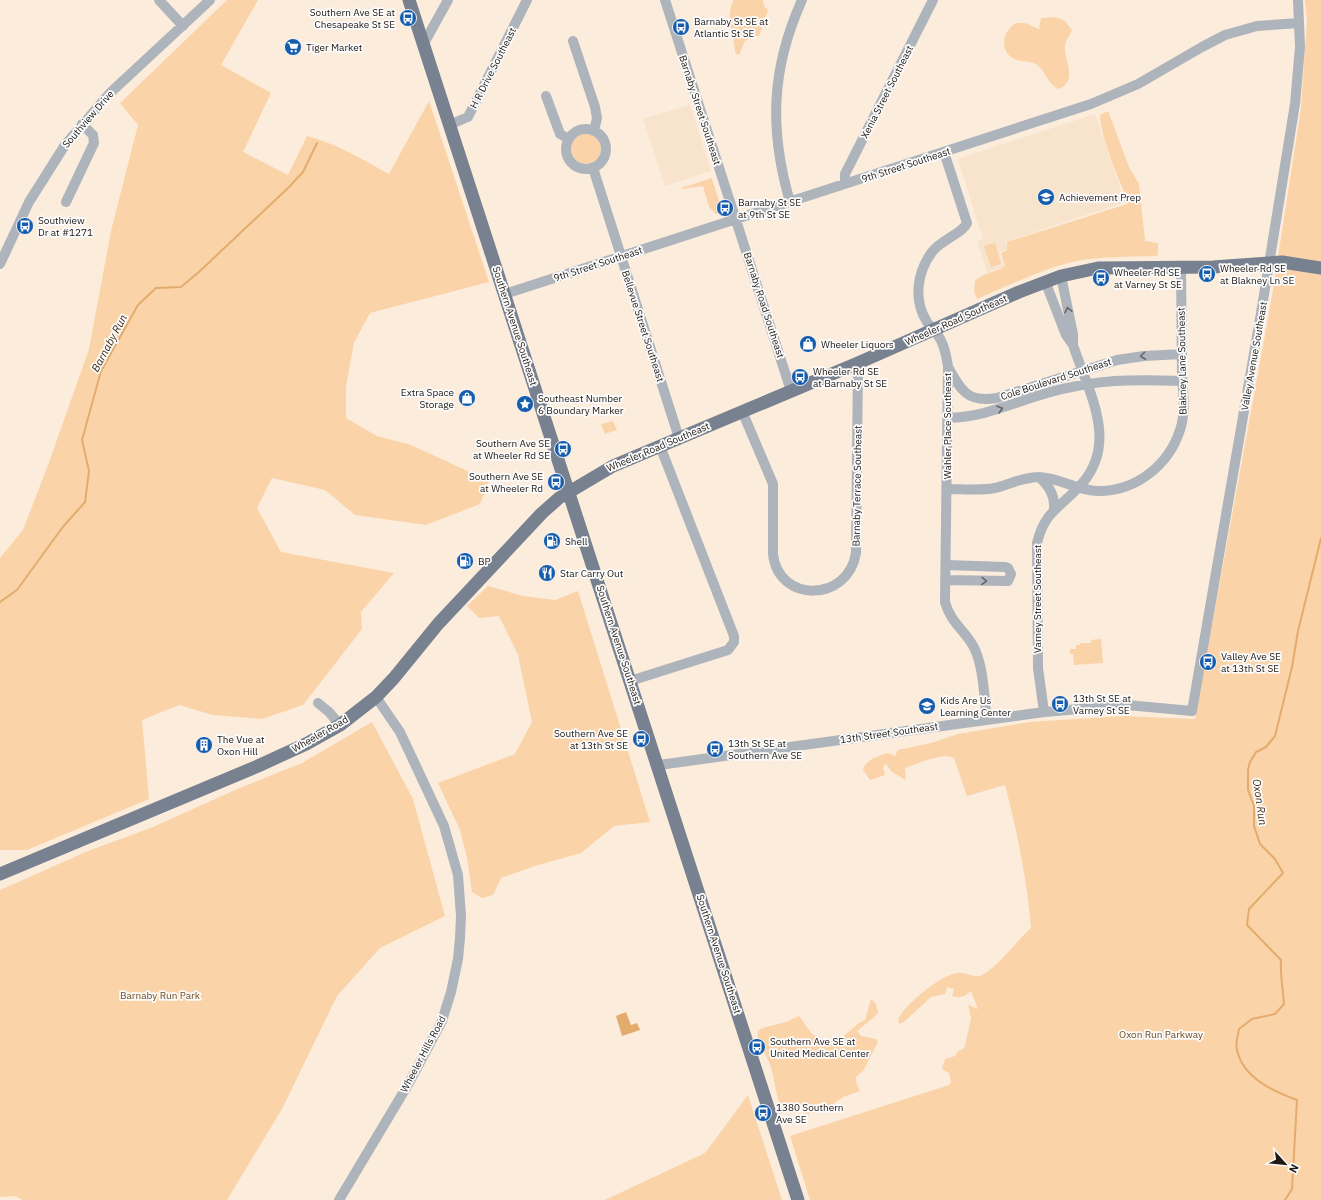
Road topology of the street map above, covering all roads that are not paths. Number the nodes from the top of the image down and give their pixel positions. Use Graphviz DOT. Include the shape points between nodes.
graph roads {
  1 [pos="159,0"];
  2 [pos="210,0"];
  3 [pos="409,0"];
  4 [pos="448,0"];
  5 [pos="527,0"];
  6 [pos="665,0"];
  7 [pos="802,0"];
  8 [pos="933,0"];
  9 [pos="1298,0"];
  10 [pos="1299,23"];
  11 [pos="183,26"];
  12 [pos="573,41"];
  13 [pos="423,45"];
  14 [pos="546,96"];
  15 [pos="82,124"];
  16 [pos="448,125"];
  17 [pos="594,131"];
  18 [pos="569,139"];
  19 [pos="944,152"];
  20 [pos="593,168"];
  21 [pos="845,184"];
  22 [pos="66,202"];
  23 [pos="790,202"];
  24 [pos="736,219"];
  25 [pos="620,257"];
  26 [pos="1269,263"];
  27 [pos="0,264"];
  28 [pos="1181,267"];
  29 [pos="1321,268"];
  30 [pos="1061,276"];
  31 [pos="1046,282"];
  32 [pos="505,294"];
  33 [pos="933,330"];
  34 [pos="1073,345"];
  35 [pos="1182,354"];
  36 [pos="858,363"];
  37 [pos="948,366"];
  38 [pos="1081,370"];
  39 [pos="1183,381"];
  40 [pos="1040,384"];
  41 [pos="1086,384"];
  42 [pos="792,391"];
  43 [pos="1045,394"];
  44 [pos="978,399"];
  45 [pos="742,411"];
  46 [pos="984,414"];
  47 [pos="948,418"];
  48 [pos="679,438"];
  49 [pos="660,446"];
  50 [pos="1039,478"];
  51 [pos="1079,487"];
  52 [pos="947,490"];
  53 [pos="569,491"];
  54 [pos="1054,508"];
  55 [pos="946,565"];
  56 [pos="945,580"];
  57 [pos="630,681"];
  58 [pos="376,697"];
  59 [pos="318,703"];
  60 [pos="1192,711"];
  61 [pos="1044,712"];
  62 [pos="987,720"];
  63 [pos="340,725"];
  64 [pos="659,765"];
  65 [pos="0,874"];
  66 [pos="339,1200"];
  67 [pos="798,1200"];
  1 -- 11 [label="street"];
  2 -- 11 [label="street, Southview Drive"];
  3 -- 13 [label="main road, Southern Avenue Southeast"];
  4 -- 13 [label="street"];
  5 -- 16 [label="street, H R Drive Southeast" via="468,117"];
  6 -- 24 [label="street, Barnaby Street Southeast"];
  7 -- 23 [label="street" via="782,53 776,97 778,154"];
  8 -- 21 [label="street, Xenia Street Southeast" via="845,174"];
  9 -- 10 [label="street, Valley Avenue Southeast"];
  10 -- 19 [label="street, 9th Street Southeast" via="1257,26 1225,35 1126,90 1066,113"];
  10 -- 26 [label="street, Valley Avenue Southeast" via="1296,96"];
  11 -- 15 [label="street, Southview Drive" via="110,93"];
  12 -- 17 [label="street" via="596,107"];
  13 -- 16 [label="main road, Southern Avenue Southeast"];
  14 -- 18 [label="street" via="560,134"];
  15 -- 22 [label="street" via="93,135 94,143"];
  15 -- 27 [label="street, Southview Drive" via="65,145 29,202"];
  16 -- 32 [label="main road, Southern Avenue Southeast"];
  17 -- 18 [label="street" via="580,130"];
  17 -- 20 [label="street" via="602,138 606,149 601,161"];
  18 -- 20 [label="street" via="566,150 570,161 580,168"];
  19 -- 21 [label="street, 9th Street Southeast"];
  19 -- 33 [label="street, Wahler Place Southeast" via="967,223 963,229 937,246 921,272 918,286 920,303"];
  20 -- 25 [label="street, Bellevue Street Southeast"];
  21 -- 23 [label="street, 9th Street Southeast"];
  23 -- 24 [label="street, 9th Street Southeast"];
  24 -- 25 [label="street, 9th Street Southeast"];
  24 -- 42 [label="street, Barnaby Road Southeast"];
  25 -- 32 [label="street, 9th Street Southeast"];
  25 -- 48 [label="street, Bellevue Street Southeast"];
  26 -- 28 [label="main road, Wheeler Road Southeast"];
  26 -- 29 [label="main road, Wheeler Road Southeast" via="1290,263"];
  26 -- 60 [label="street, Valley Avenue Southeast"];
  28 -- 30 [label="main road, Wheeler Road Southeast" via="1098,268"];
  28 -- 35 [label="street, Blakney Lane Southeast"];
  30 -- 31 [label="main road, Wheeler Road Southeast"];
  34 -- 30 [label="street, Varney Street Southeast, one-way" via="1074,334"];
  31 -- 33 [label="main road, Wheeler Road Southeast"];
  31 -- 34 [label="street, Varney Street Southeast" via="1066,335"];
  32 -- 53 [label="main road, Southern Avenue Southeast"];
  33 -- 36 [label="main road, Wheeler Road Southeast"];
  33 -- 37 [label="street, Wahler Place Southeast" via="942,342"];
  34 -- 38 [label="street, Varney Street Southeast"];
  35 -- 38 [label="street, Cole Boulevard Southeast, one-way" via="1130,358"];
  35 -- 39 [label="street, Blakney Lane Southeast"];
  36 -- 42 [label="main road, Wheeler Road Southeast"];
  36 -- 45 [label="street, Barnaby Terrace Southeast" via="856,553 847,575 831,588 815,591 799,588 786,580 775,564 773,484"];
  37 -- 44 [label="street" via="963,392"];
  37 -- 47 [label="street, Wahler Place Southeast"];
  38 -- 40 [label="street, Cole Boulevard Southeast"];
  38 -- 41 [label="street, Varney Street Southeast"];
  39 -- 41 [label="street, Cole Boulevard Southeast" via="1124,379"];
  39 -- 51 [label="street, Blakney Lane Southeast" via="1181,430 1174,447 1162,464 1148,476 1116,489 1092,491"];
  40 -- 43 [label="street"];
  40 -- 44 [label="street, Cole Boulevard Southeast" via="997,398"];
  41 -- 43 [label="street, Cole Boulevard Southeast"];
  41 -- 51 [label="street, Varney Street Southeast" via="1098,417 1100,440 1095,463"];
  42 -- 45 [label="main road, Wheeler Road Southeast"];
  46 -- 43 [label="street, Cole Boulevard Southeast, one-way"];
  44 -- 46 [label="street"];
  45 -- 48 [label="main road, Wheeler Road Southeast"];
  46 -- 47 [label="street, Cole Boulevard Southeast"];
  47 -- 52 [label="street, Wahler Place Southeast"];
  48 -- 49 [label="main road, Wheeler Road Southeast"];
  49 -- 53 [label="main road, Wheeler Road Southeast" via="613,466"];
  49 -- 57 [label="street" via="734,636 734,642 731,648"];
  50 -- 51 [label="street, Blakney Lane Southeast"];
  50 -- 52 [label="street, Blakney Lane Southeast" via="994,488"];
  50 -- 54 [label="street" via="1049,486"];
  51 -- 54 [label="street, Varney Street Southeast"];
  52 -- 55 [label="street, Wahler Place Southeast"];
  53 -- 57 [label="main road, Southern Avenue Southeast"];
  53 -- 58 [label="main road, Wheeler Road" via="519,535"];
  54 -- 61 [label="street, Varney Street Southeast" via="1042,525 1036,550 1038,671"];
  55 -- 56 [label="street, Wahler Place Southeast"];
  56 -- 55 [label="street, one-way" via="1008,581 1011,574 1005,567"];
  56 -- 62 [label="street, Wahler Place Southeast" via="945,602 948,612 976,651"];
  57 -- 64 [label="main road, Southern Avenue Southeast"];
  58 -- 63 [label="main road, Wheeler Road"];
  58 -- 66 [label="street, Wheeler Hills Road" via="400,732 444,826 458,875 460,938 451,992 442,1021"];
  59 -- 63 [label="street"];
  60 -- 61 [label="street, 13th Street Southeast" via="1127,705"];
  61 -- 62 [label="street, 13th Street Southeast"];
  62 -- 64 [label="street, 13th Street Southeast"];
  63 -- 65 [label="main road, Wheeler Road" via="258,766"];
  64 -- 67 [label="main road, Southern Avenue Southeast"];
}
